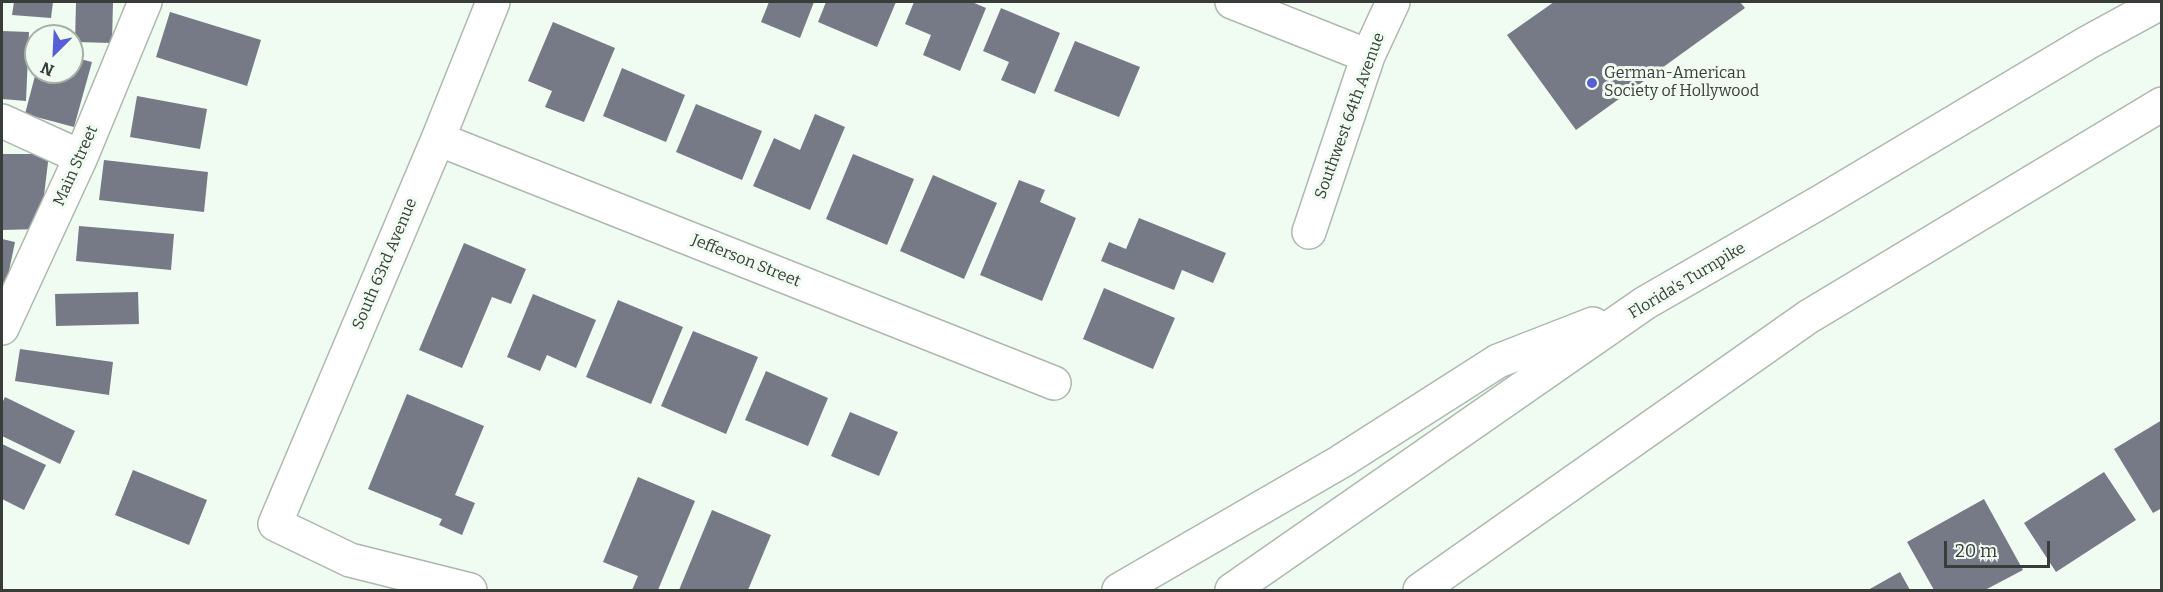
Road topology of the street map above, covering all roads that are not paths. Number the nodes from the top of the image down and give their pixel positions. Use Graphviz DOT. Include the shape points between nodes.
graph roads {
  1 [pos="145,2"];
  2 [pos="493,2"];
  3 [pos="1232,2"];
  4 [pos="1393,2"];
  5 [pos="2162,2"];
  6 [pos="1368,56"];
  7 [pos="2162,104"];
  8 [pos="2,121"];
  9 [pos="438,139"];
  10 [pos="81,157"];
  11 [pos="1309,232"];
  12 [pos="1645,303"];
  13 [pos="2,328"];
  14 [pos="1054,383"];
  15 [pos="470,591"];
  16 [pos="1119,591"];
  17 [pos="1232,591"];
  18 [pos="1420,591"];
  1 -- 10 [label="main road, Main Street"];
  2 -- 9 [label="main road, South 63rd Avenue"];
  3 -- 6 [label="main road"];
  4 -- 6 [label="main road, Southwest 64th Avenue"];
  5 -- 12 [label="main road, Florida's Turnpike"];
  6 -- 11 [label="main road, Southwest 64th Avenue"];
  7 -- 18 [label="main road" via="1808,316"];
  8 -- 10 [label="main road"];
  9 -- 14 [label="main road, Jefferson Street"];
  9 -- 15 [label="main road, South 63rd Avenue" via="274,524 350,561"];
  10 -- 13 [label="main road, Main Street"];
  12 -- 16 [label="main road" via="1498,361 1340,462"];
  12 -- 17 [label="main road, Florida's Turnpike"];
}
